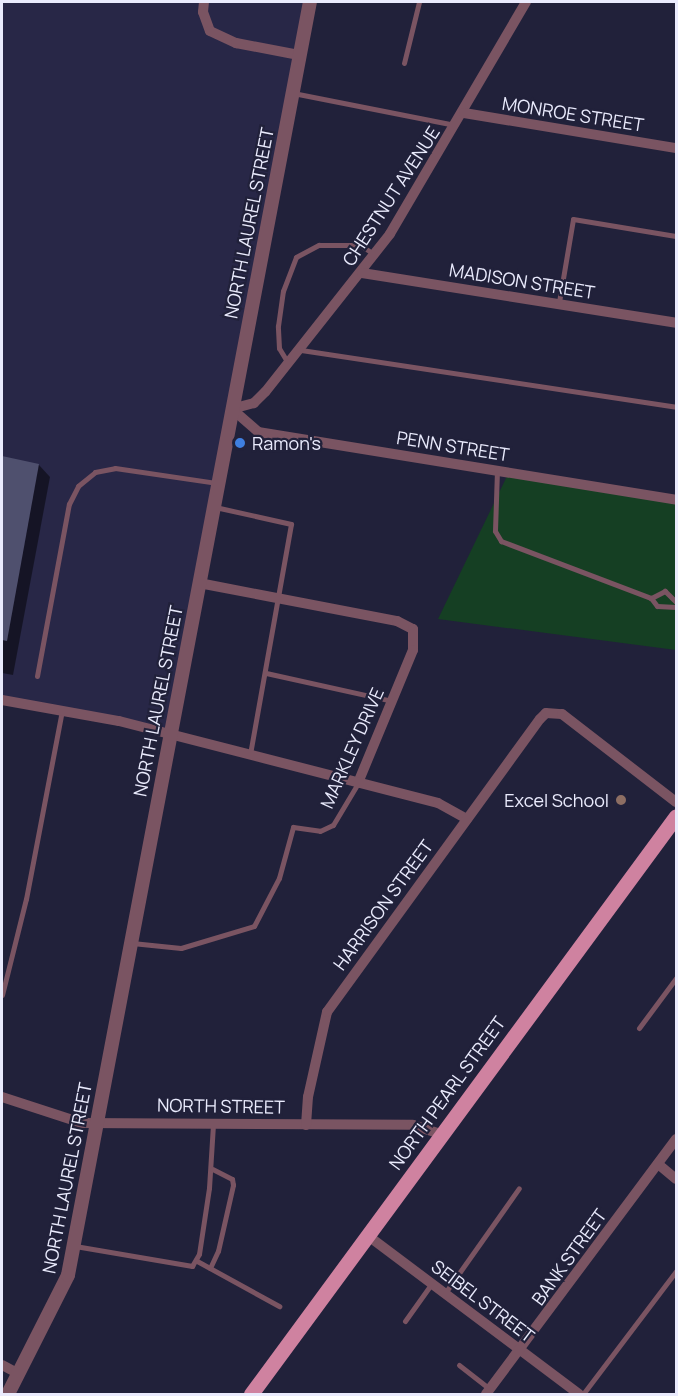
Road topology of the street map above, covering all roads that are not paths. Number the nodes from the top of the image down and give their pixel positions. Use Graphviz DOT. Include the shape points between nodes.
graph roads {
  1 [pos="204,2"];
  2 [pos="310,2"];
  3 [pos="419,2"];
  4 [pos="526,2"];
  5 [pos="299,55"];
  6 [pos="404,63"];
  7 [pos="292,93"];
  8 [pos="464,113"];
  9 [pos="456,126"];
  10 [pos="676,148"];
  11 [pos="676,236"];
  12 [pos="375,255"];
  13 [pos="362,273"];
  14 [pos="559,302"];
  15 [pos="676,323"];
  16 [pos="301,350"];
  17 [pos="289,364"];
  18 [pos="676,407"];
  19 [pos="232,409"];
  20 [pos="497,470"];
  21 [pos="218,484"];
  22 [pos="676,500"];
  23 [pos="213,506"];
  24 [pos="199,583"];
  25 [pos="651,598"];
  26 [pos="280,599"];
  27 [pos="676,602"];
  28 [pos="676,607"];
  29 [pos="266,673"];
  30 [pos="37,676"];
  31 [pos="2,700"];
  32 [pos="392,701"];
  33 [pos="62,710"];
  34 [pos="169,734"];
  35 [pos="250,755"];
  36 [pos="358,783"];
  37 [pos="676,802"];
  38 [pos="676,816"];
  39 [pos="467,819"];
  40 [pos="130,943"];
  41 [pos="676,978"];
  42 [pos="2,994"];
  43 [pos="639,1028"];
  44 [pos="2,1098"];
  45 [pos="96,1122"];
  46 [pos="213,1123"];
  47 [pos="306,1125"];
  48 [pos="441,1134"];
  49 [pos="676,1139"];
  50 [pos="658,1164"];
  51 [pos="212,1169"];
  52 [pos="676,1179"];
  53 [pos="519,1188"];
  54 [pos="367,1235"];
  55 [pos="74,1245"];
  56 [pos="197,1261"];
  57 [pos="210,1268"];
  58 [pos="676,1271"];
  59 [pos="432,1283"];
  60 [pos="445,1293"];
  61 [pos="279,1306"];
  62 [pos="405,1322"];
  63 [pos="521,1349"];
  64 [pos="2,1365"];
  65 [pos="459,1365"];
  66 [pos="19,1374"];
  67 [pos="488,1392"];
  68 [pos="8,1395"];
  69 [pos="251,1395"];
  70 [pos="581,1395"];
  1 -- 5 [label="street" via="203,12 210,31 236,43"];
  2 -- 5 [label="street, NORTH LAUREL STREET"];
  3 -- 6 [label="lane"];
  4 -- 8 [label="street, CHESTNUT AVENUE"];
  5 -- 7 [label="street, NORTH LAUREL STREET"];
  7 -- 9 [label="lane"];
  7 -- 19 [label="street, NORTH LAUREL STREET"];
  8 -- 9 [label="street, CHESTNUT AVENUE"];
  8 -- 10 [label="street, MONROE STREET"];
  9 -- 12 [label="street, CHESTNUT AVENUE"];
  11 -- 14 [label="lane" via="573,219"];
  12 -- 13 [label="street, CHESTNUT AVENUE"];
  12 -- 17 [label="lane" via="360,245 340,244 319,245 296,257 282,291 278,326 279,348"];
  13 -- 14 [label="street, MADISON STREET"];
  13 -- 16 [label="street, CHESTNUT AVENUE"];
  14 -- 15 [label="street, MADISON STREET"];
  16 -- 17 [label="street, CHESTNUT AVENUE"];
  16 -- 18 [label="lane"];
  17 -- 19 [label="street, CHESTNUT AVENUE" via="254,403"];
  19 -- 20 [label="street, PENN STREET" via="258,432"];
  19 -- 21 [label="street, NORTH LAUREL STREET"];
  20 -- 22 [label="street, PENN STREET"];
  20 -- 25 [label="lane" via="495,531 501,541"];
  21 -- 23 [label="street, NORTH LAUREL STREET"];
  21 -- 30 [label="lane" via="115,468 95,472 78,486 69,504"];
  23 -- 24 [label="street, NORTH LAUREL STREET"];
  23 -- 26 [label="lane" via="291,525"];
  24 -- 26 [label="street, MARKLEY DRIVE"];
  24 -- 34 [label="street, NORTH LAUREL STREET"];
  25 -- 27 [label="lane" via="665,591"];
  25 -- 28 [label="lane" via="657,606"];
  26 -- 29 [label="lane"];
  26 -- 32 [label="street, MARKLEY DRIVE" via="397,621 412,629 413,650"];
  29 -- 32 [label="lane"];
  29 -- 35 [label="lane"];
  31 -- 33 [label="street"];
  32 -- 36 [label="street, MARKLEY DRIVE"];
  33 -- 34 [label="street"];
  33 -- 42 [label="lane" via="26,899"];
  34 -- 35 [label="street"];
  34 -- 40 [label="street, NORTH LAUREL STREET"];
  35 -- 36 [label="street"];
  36 -- 39 [label="street" via="438,803"];
  36 -- 40 [label="lane, MARKLEY DRIVE" via="333,825 320,831 292,827 279,878 254,926 181,948"];
  37 -- 39 [label="street, HARRISON STREET" via="562,714 546,713"];
  38 -- 48 [label="main road, NORTH PEARL STREET"];
  39 -- 47 [label="street, HARRISON STREET" via="327,1012 308,1097"];
  40 -- 45 [label="street, NORTH LAUREL STREET"];
  41 -- 43 [label="lane"];
  44 -- 45 [label="street, NORTH STREET" via="72,1120"];
  45 -- 46 [label="street, NORTH STREET"];
  45 -- 55 [label="street, NORTH LAUREL STREET"];
  46 -- 47 [label="street, NORTH STREET"];
  46 -- 51 [label="lane"];
  47 -- 48 [label="street, NORTH STREET" via="412,1125"];
  48 -- 54 [label="main road, NORTH PEARL STREET"];
  49 -- 50 [label="street, BANK STREET"];
  50 -- 52 [label="street"];
  50 -- 63 [label="street, BANK STREET"];
  51 -- 56 [label="lane"];
  51 -- 57 [label="lane" via="232,1179 233,1185 218,1251"];
  53 -- 60 [label="lane"];
  54 -- 59 [label="street, SEIBEL STREET"];
  54 -- 69 [label="main road, NORTH PEARL STREET"];
  55 -- 56 [label="lane" via="192,1266"];
  55 -- 66 [label="street, NORTH LAUREL STREET" via="64,1289"];
  56 -- 57 [label="lane"];
  57 -- 61 [label="lane"];
  58 -- 70 [label="lane"];
  59 -- 60 [label="street, SEIBEL STREET"];
  59 -- 62 [label="lane"];
  60 -- 63 [label="street, SEIBEL STREET"];
  63 -- 67 [label="street, BANK STREET"];
  63 -- 70 [label="street, SEIBEL STREET"];
  64 -- 66 [label="street"];
  65 -- 67 [label="lane"];
  66 -- 68 [label="street, NORTH LAUREL STREET"];
}
